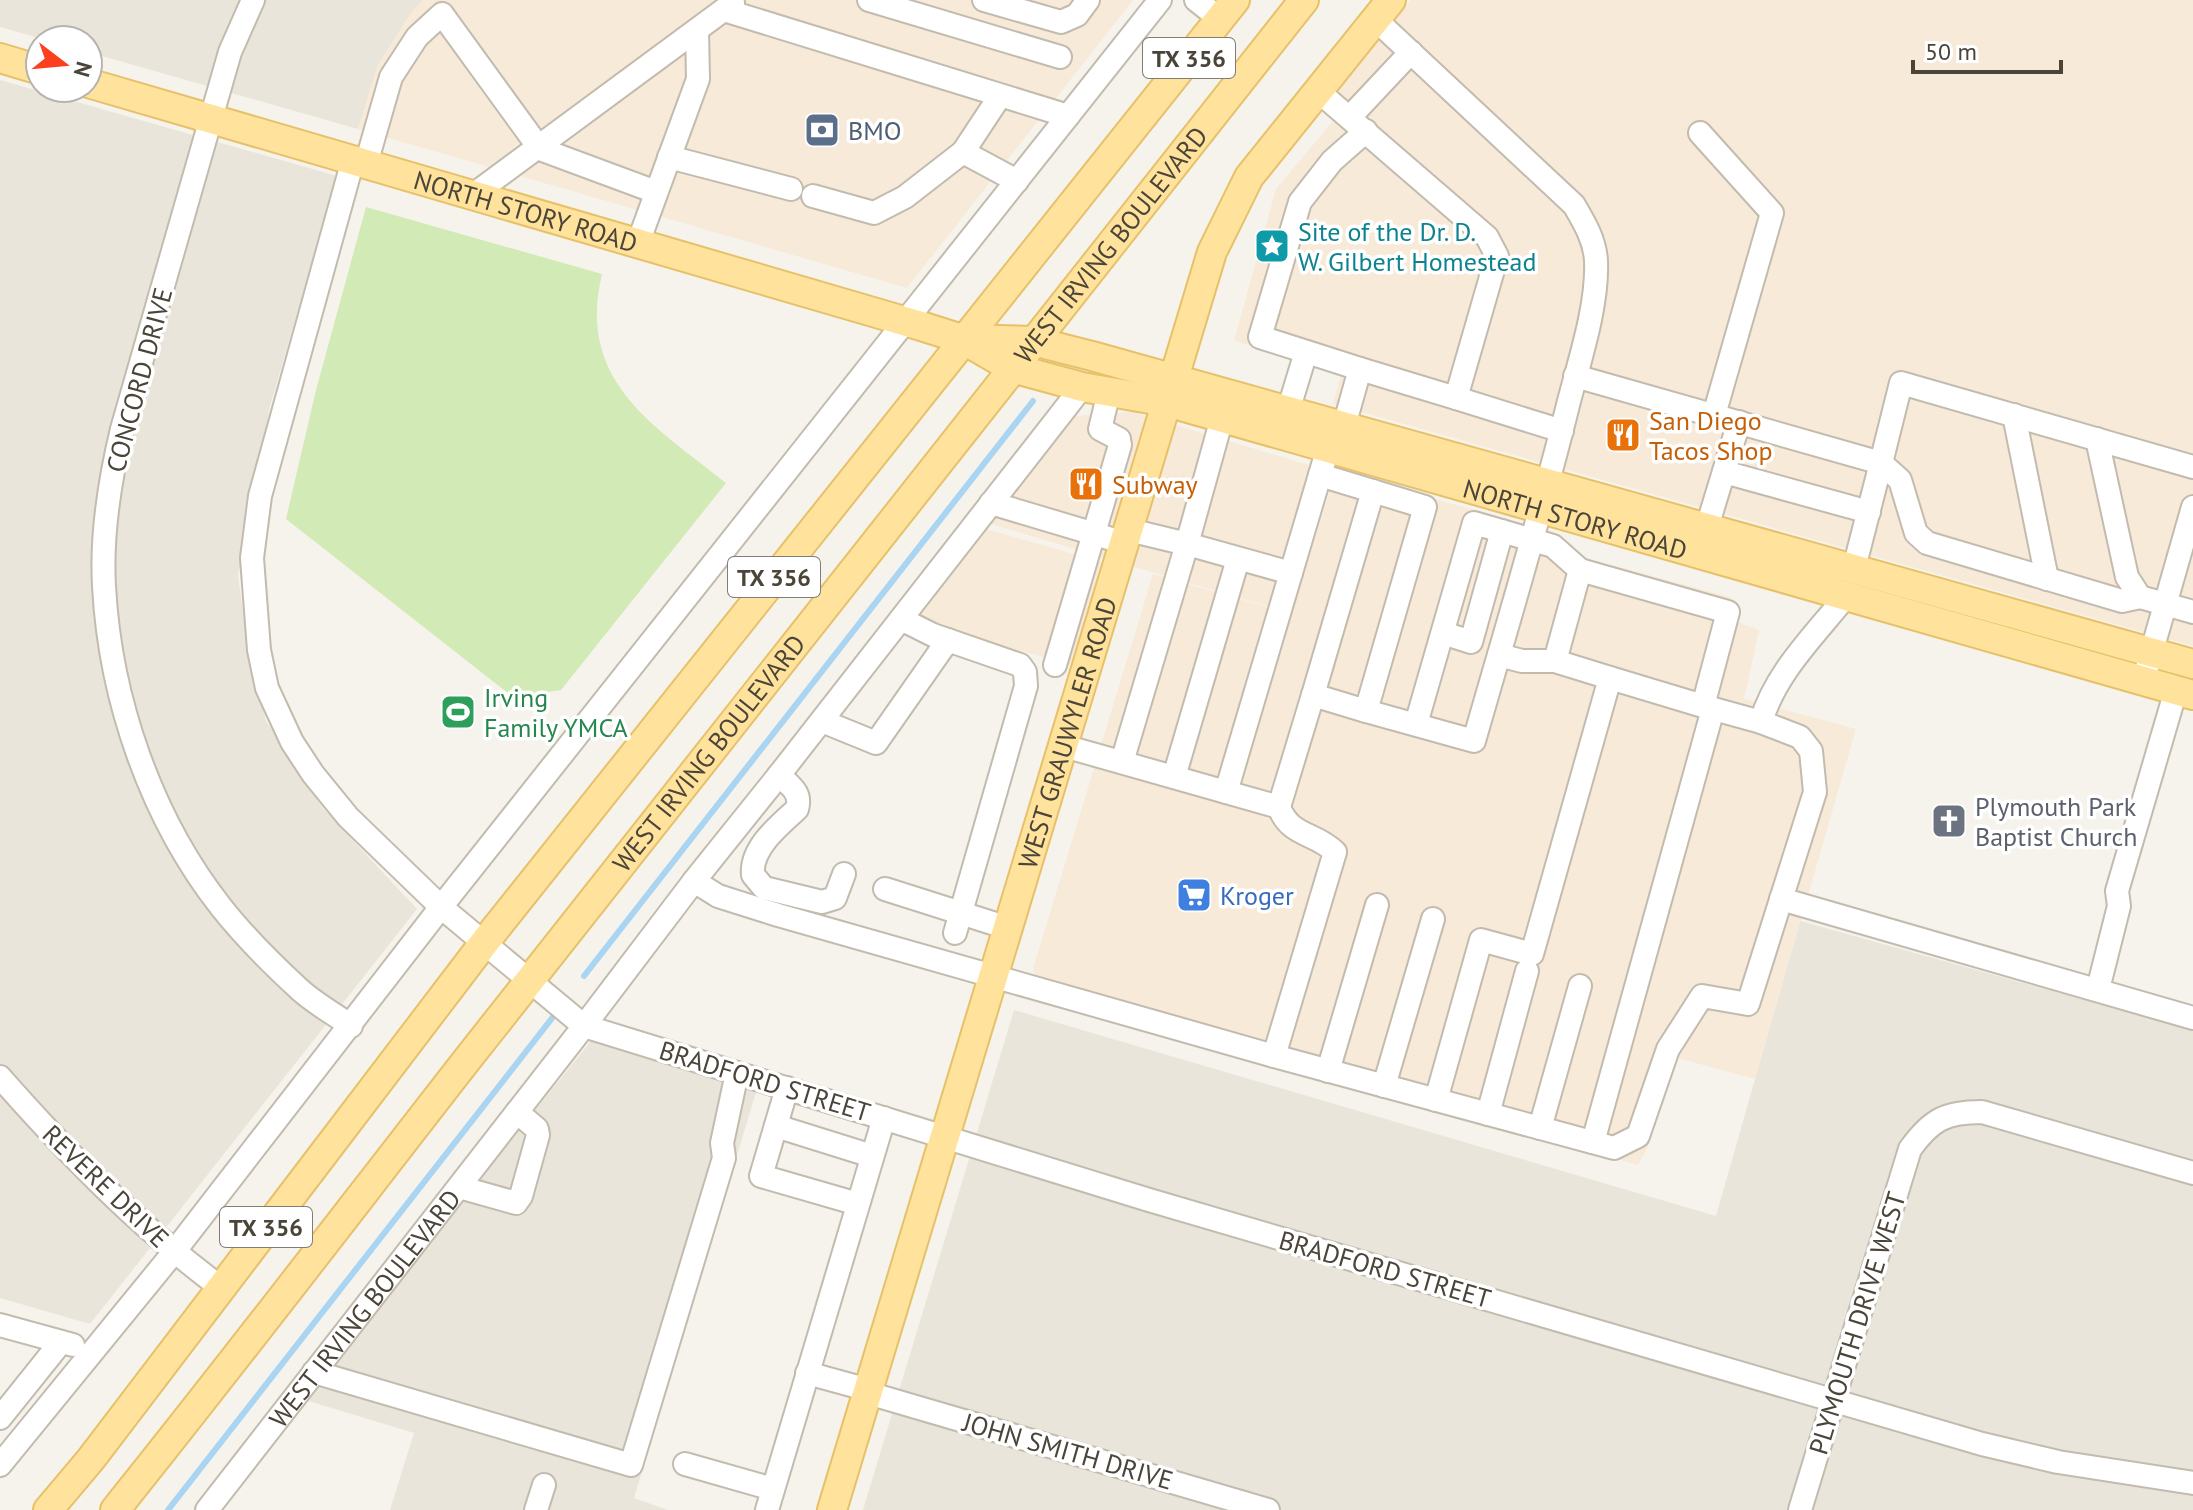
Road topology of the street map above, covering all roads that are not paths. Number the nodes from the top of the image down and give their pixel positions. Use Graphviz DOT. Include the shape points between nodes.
graph roads {
  1 [pos="253,0"];
  2 [pos="869,0"];
  3 [pos="984,0"];
  4 [pos="1088,0"];
  5 [pos="1160,0"];
  6 [pos="1196,0"];
  7 [pos="1304,0"];
  8 [pos="731,5"];
  9 [pos="448,7"];
  10 [pos="1227,10"];
  11 [pos="1383,10"];
  12 [pos="697,30"];
  13 [pos="1411,52"];
  14 [pos="1060,57"];
  15 [pos="0,58"];
  16 [pos="24,65"];
  17 [pos="104,88"];
  18 [pos="1318,91"];
  19 [pos="1000,96"];
  20 [pos="1068,116"];
  21 [pos="212,119"];
  22 [pos="1358,124"];
  23 [pos="1700,133"];
  24 [pos="540,149"];
  25 [pos="963,152"];
  26 [pos="669,157"];
  27 [pos="360,162"];
  28 [pos="1017,181"];
  29 [pos="791,189"];
  30 [pos="656,192"];
  31 [pos="473,195"];
  32 [pos="813,196"];
  33 [pos="638,243"];
  34 [pos="905,321"];
  35 [pos="962,339"];
  36 [pos="1033,341"];
  37 [pos="1306,352"];
  38 [pos="1012,368"];
  39 [pos="1360,369"];
  40 [pos="1575,376"];
  41 [pos="1096,389"];
  42 [pos="1170,391"];
  43 [pos="1456,398"];
  44 [pos="1288,411"];
  45 [pos="1714,415"];
  46 [pos="2014,415"];
  47 [pos="1222,418"];
  48 [pos="1739,422"];
  49 [pos="1562,431"];
  50 [pos="1336,437"];
  51 [pos="2097,439"];
  52 [pos="1881,463"];
  53 [pos="2193,467"];
  54 [pos="1724,472"];
  55 [pos="1320,475"];
  56 [pos="1373,491"];
  57 [pos="1545,496"];
  58 [pos="991,503"];
  59 [pos="2193,507"];
  60 [pos="1869,512"];
  61 [pos="1707,527"];
  62 [pos="1094,534"];
  63 [pos="1127,537"];
  64 [pos="1532,540"];
  65 [pos="1187,544"];
  66 [pos="1238,559"];
  67 [pos="2185,567"];
  68 [pos="1854,568"];
  69 [pos="1580,570"];
  70 [pos="1291,573"];
  71 [pos="2047,579"];
  72 [pos="1846,596"];
  73 [pos="2140,597"];
  74 [pos="2166,605"];
  75 [pos="2193,612"];
  76 [pos="901,619"];
  77 [pos="948,640"];
  78 [pos="2152,652"];
  79 [pos="1499,655"];
  80 [pos="1555,661"];
  81 [pos="2193,664"];
  82 [pos="1055,665"];
  83 [pos="1025,672"];
  84 [pos="1085,674"];
  85 [pos="1610,678"];
  86 [pos="2143,681"];
  87 [pos="2185,692"];
  88 [pos="1313,695"];
  89 [pos="1708,707"];
  90 [pos="1366,711"];
  91 [pos="822,721"];
  92 [pos="1761,722"];
  93 [pos="1416,724"];
  94 [pos="1064,746"];
  95 [pos="1122,762"];
  96 [pos="779,775"];
  97 [pos="1174,777"];
  98 [pos="1226,792"];
  99 [pos="1279,807"];
  100 [pos="844,874"];
  101 [pos="694,881"];
  102 [pos="885,889"];
  103 [pos="1781,899"];
  104 [pos="1377,905"];
  105 [pos="441,907"];
  106 [pos="1433,919"];
  107 [pos="958,924"];
  108 [pos="1008,928"];
  109 [pos="484,943"];
  110 [pos="1527,971"];
  111 [pos="993,977"];
  112 [pos="530,980"];
  113 [pos="1580,986"];
  114 [pos="2098,989"];
  115 [pos="2193,1018"];
  116 [pos="351,1026"];
  117 [pos="584,1026"];
  118 [pos="1274,1056"];
  119 [pos="1328,1071"];
  120 [pos="737,1073"];
  121 [pos="0,1077"];
  122 [pos="1384,1086"];
  123 [pos="787,1088"];
  124 [pos="1436,1100"];
  125 [pos="517,1112"];
  126 [pos="1488,1114"];
  127 [pos="884,1118"];
  128 [pos="776,1126"];
  129 [pos="1540,1128"];
  130 [pos="945,1136"];
  131 [pos="1593,1142"];
  132 [pos="872,1156"];
  133 [pos="2193,1173"];
  134 [pos="459,1187"];
  135 [pos="858,1204"];
  136 [pos="174,1252"];
  137 [pos="220,1287"];
  138 [pos="0,1325"];
  139 [pos="61,1342"];
  140 [pos="93,1351"];
  141 [pos="314,1372"];
  142 [pos="807,1373"];
  143 [pos="868,1391"];
  144 [pos="1832,1401"];
  145 [pos="0,1418"];
  146 [pos="685,1464"];
  147 [pos="0,1465"];
  148 [pos="2193,1483"];
  149 [pos="544,1485"];
  150 [pos="770,1499"];
  151 [pos="48,1510"];
  152 [pos="115,1510"];
  153 [pos="207,1510"];
  154 [pos="536,1510"];
  155 [pos="832,1510"];
  156 [pos="1268,1510"];
  157 [pos="1800,1510"];
  1 -- 21 [label="street, CONCORD DRIVE" via="230,52"];
  2 -- 14 [label="street"];
  3 -- 4 [label="street" via="1061,22 1077,15"];
  5 -- 20 [label="street"];
  6 -- 10 [label="street"];
  7 -- 36 [label="main road, WEST IRVING BOULEVARD / TX 356"];
  8 -- 12 [label="street"];
  8 -- 19 [label="street"];
  9 -- 24 [label="street"];
  9 -- 27 [label="street" via="417,37 391,77"];
  10 -- 35 [label="main road, WEST IRVING BOULEVARD / TX 356"];
  11 -- 13 [label="street"];
  11 -- 18 [label="main road, WEST GRAUWYLER ROAD"];
  12 -- 24 [label="street"];
  12 -- 26 [label="street" via="698,79"];
  13 -- 22 [label="street"];
  13 -- 40 [label="street" via="1574,205 1588,230 1596,260 1593,294"];
  15 -- 16 [label="main road"];
  17 -- 21 [label="main road, NORTH STORY ROAD"];
  18 -- 22 [label="street"];
  18 -- 42 [label="main road, WEST GRAUWYLER ROAD" via="1249,177 1232,208 1212,252"];
  19 -- 20 [label="street"];
  19 -- 25 [label="street"];
  20 -- 28 [label="street"];
  21 -- 27 [label="main road, NORTH STORY ROAD"];
  21 -- 116 [label="street, CONCORD DRIVE" via="114,463 105,540 109,639 152,791 182,850 222,908 262,952 299,989"];
  22 -- 37 [label="street" via="1300,202 1260,337"];
  22 -- 43 [label="street" via="1487,237 1497,256"];
  23 -- 45 [label="street" via="1772,213"];
  24 -- 30 [label="street"];
  24 -- 31 [label="street"];
  25 -- 28 [label="street"];
  25 -- 32 [label="street" via="905,197 874,213"];
  26 -- 29 [label="street"];
  26 -- 30 [label="street"];
  27 -- 31 [label="main road, NORTH STORY ROAD"];
  27 -- 105 [label="street" via="260,496 252,558 259,650 277,713 313,774 348,817"];
  28 -- 34 [label="street"];
  30 -- 33 [label="street"];
  31 -- 33 [label="main road, NORTH STORY ROAD"];
  33 -- 34 [label="main road, NORTH STORY ROAD"];
  34 -- 35 [label="main road, NORTH STORY ROAD"];
  34 -- 105 [label="street"];
  35 -- 36 [label="main road, NORTH STORY ROAD"];
  35 -- 38 [label="main road, NORTH STORY ROAD"];
  35 -- 109 [label="main road, WEST IRVING BOULEVARD / TX 356"];
  36 -- 38 [label="main road, WEST IRVING BOULEVARD / TX 356"];
  36 -- 42 [label="main road, NORTH STORY ROAD"];
  37 -- 39 [label="street"];
  37 -- 44 [label="street"];
  38 -- 41 [label="main road, NORTH STORY ROAD"];
  38 -- 112 [label="main road, WEST IRVING BOULEVARD / TX 356"];
  39 -- 43 [label="street"];
  39 -- 50 [label="street"];
  40 -- 45 [label="street"];
  40 -- 49 [label="street"];
  41 -- 42 [label="main road, NORTH STORY ROAD"];
  41 -- 58 [label="street, WEST IRVING BOULEVARD"];
  41 -- 62 [label="street" via="1100,429 1119,439 1120,445"];
  42 -- 44 [label="main road, NORTH STORY ROAD"];
  42 -- 47 [label="main road, NORTH STORY ROAD"];
  42 -- 63 [label="main road, WEST GRAUWYLER ROAD"];
  43 -- 49 [label="street"];
  44 -- 50 [label="main road, NORTH STORY ROAD"];
  45 -- 48 [label="street"];
  46 -- 51 [label="street"];
  46 -- 52 [label="street" via="1901,383"];
  46 -- 71 [label="street"];
  47 -- 50 [label="main road, NORTH STORY ROAD"];
  47 -- 65 [label="street"];
  48 -- 52 [label="street"];
  48 -- 54 [label="street"];
  49 -- 57 [label="street"];
  50 -- 55 [label="street"];
  50 -- 57 [label="main road, NORTH STORY ROAD"];
  51 -- 53 [label="street"];
  51 -- 73 [label="street" via="2127,577"];
  52 -- 60 [label="street"];
  52 -- 71 [label="street" via="1900,480 1916,533 1927,543"];
  54 -- 60 [label="street"];
  54 -- 61 [label="street"];
  55 -- 56 [label="street"];
  55 -- 70 [label="street"];
  56 -- 88 [label="street"];
  56 -- 90 [label="street" via="1425,507"];
  57 -- 61 [label="main road, NORTH STORY ROAD"];
  57 -- 64 [label="street"];
  57 -- 72 [label="main road, NORTH STORY ROAD"];
  58 -- 62 [label="street"];
  58 -- 76 [label="street, WEST IRVING BOULEVARD"];
  59 -- 67 [label="street"];
  60 -- 68 [label="street"];
  61 -- 68 [label="main road, NORTH STORY ROAD"];
  62 -- 63 [label="street"];
  62 -- 82 [label="street"];
  63 -- 65 [label="street"];
  63 -- 84 [label="main road, WEST GRAUWYLER ROAD"];
  64 -- 69 [label="street" via="1553,546"];
  64 -- 79 [label="street"];
  64 -- 93 [label="street" via="1474,523"];
  65 -- 66 [label="street"];
  65 -- 95 [label="street"];
  66 -- 70 [label="street"];
  66 -- 97 [label="street"];
  67 -- 74 [label="street"];
  68 -- 72 [label="main road"];
  68 -- 78 [label="main road, NORTH STORY ROAD"];
  69 -- 80 [label="street"];
  69 -- 89 [label="street" via="1728,612"];
  70 -- 98 [label="street"];
  71 -- 73 [label="street" via="2122,601"];
  72 -- 86 [label="main road, NORTH STORY ROAD"];
  72 -- 92 [label="street" via="1789,666 1769,697"];
  73 -- 74 [label="street"];
  74 -- 75 [label="street"];
  74 -- 78 [label="street"];
  76 -- 77 [label="street"];
  76 -- 91 [label="street, WEST IRVING BOULEVARD"];
  77 -- 83 [label="street" via="1020,665"];
  77 -- 91 [label="street" via="876,743"];
  78 -- 81 [label="main road, NORTH STORY ROAD"];
  78 -- 86 [label="street"];
  79 -- 80 [label="street"];
  79 -- 93 [label="street" via="1474,741"];
  80 -- 85 [label="street"];
  82 -- 83 [label="street"];
  82 -- 84 [label="street"];
  83 -- 107 [label="street" via="1026,686"];
  84 -- 94 [label="main road, WEST GRAUWYLER ROAD"];
  85 -- 89 [label="street"];
  85 -- 124 [label="street" via="1532,954 1481,940"];
  86 -- 87 [label="main road, NORTH STORY ROAD"];
  87 -- 114 [label="street" via="2117,891 2119,906"];
  88 -- 90 [label="street"];
  88 -- 99 [label="street"];
  89 -- 92 [label="street"];
  89 -- 131 [label="street"];
  90 -- 93 [label="street"];
  91 -- 96 [label="street, WEST IRVING BOULEVARD"];
  92 -- 103 [label="street" via="1800,737 1811,751 1815,792"];
  94 -- 95 [label="street"];
  94 -- 108 [label="main road, WEST GRAUWYLER ROAD"];
  95 -- 97 [label="street"];
  96 -- 100 [label="street" via="796,791 797,809 764,842 753,861 753,875 764,888 822,902 835,898"];
  96 -- 101 [label="street, WEST IRVING BOULEVARD"];
  97 -- 98 [label="street"];
  98 -- 99 [label="street"];
  99 -- 118 [label="street" via="1284,820 1301,834 1335,852"];
  101 -- 111 [label="street" via="718,896"];
  101 -- 117 [label="street, WEST IRVING BOULEVARD"];
  102 -- 107 [label="street"];
  103 -- 114 [label="street"];
  103 -- 131 [label="street" via="1748,1004 1702,996 1668,1049 1638,1136 1614,1148"];
  104 -- 119 [label="street"];
  105 -- 109 [label="street"];
  105 -- 116 [label="street"];
  106 -- 122 [label="street"];
  107 -- 108 [label="street"];
  108 -- 111 [label="main road, WEST GRAUWYLER ROAD"];
  109 -- 112 [label="street"];
  109 -- 137 [label="main road, WEST IRVING BOULEVARD / TX 356"];
  110 -- 126 [label="street"];
  111 -- 118 [label="street"];
  111 -- 130 [label="main road, WEST GRAUWYLER ROAD"];
  112 -- 117 [label="street"];
  112 -- 152 [label="main road, WEST IRVING BOULEVARD / TX 356"];
  113 -- 129 [label="street"];
  114 -- 115 [label="street"];
  116 -- 136 [label="street"];
  117 -- 120 [label="street, BRADFORD STREET"];
  117 -- 125 [label="street, WEST IRVING BOULEVARD"];
  118 -- 119 [label="street"];
  119 -- 122 [label="street"];
  120 -- 123 [label="street, BRADFORD STREET"];
  120 -- 141 [label="street" via="722,1143 724,1158 631,1465"];
  121 -- 136 [label="street, REVERE DRIVE" via="59,1144"];
  122 -- 124 [label="street"];
  123 -- 127 [label="street, BRADFORD STREET"];
  123 -- 128 [label="street"];
  124 -- 126 [label="street"];
  125 -- 134 [label="street, WEST IRVING BOULEVARD"];
  125 -- 134 [label="street" via="538,1135 516,1203"];
  126 -- 129 [label="street"];
  127 -- 130 [label="street, BRADFORD STREET"];
  127 -- 132 [label="street"];
  128 -- 132 [label="street"];
  128 -- 135 [label="street" via="761,1176"];
  129 -- 131 [label="street"];
  130 -- 143 [label="main road, WEST GRAUWYLER ROAD"];
  130 -- 144 [label="street, BRADFORD STREET"];
  132 -- 135 [label="street"];
  133 -- 144 [label="street, PLYMOUTH DRIVE WEST" via="1982,1112 1941,1117 1910,1149"];
  134 -- 141 [label="street, WEST IRVING BOULEVARD"];
  135 -- 142 [label="street"];
  136 -- 137 [label="street, REVERE DRIVE"];
  136 -- 140 [label="street"];
  137 -- 151 [label="main road, WEST IRVING BOULEVARD / TX 356"];
  138 -- 139 [label="street"];
  139 -- 140 [label="street"];
  139 -- 145 [label="street"];
  140 -- 147 [label="street"];
  141 -- 153 [label="street, WEST IRVING BOULEVARD"];
  142 -- 143 [label="street, JOHN SMITH DRIVE"];
  142 -- 150 [label="street"];
  143 -- 155 [label="main road, WEST GRAUWYLER ROAD"];
  143 -- 156 [label="street, JOHN SMITH DRIVE"];
  144 -- 148 [label="street, BRADFORD STREET" via="2058,1462"];
  144 -- 157 [label="street, PLYMOUTH DRIVE WEST"];
  146 -- 150 [label="street"];
  149 -- 154 [label="street"];
}
